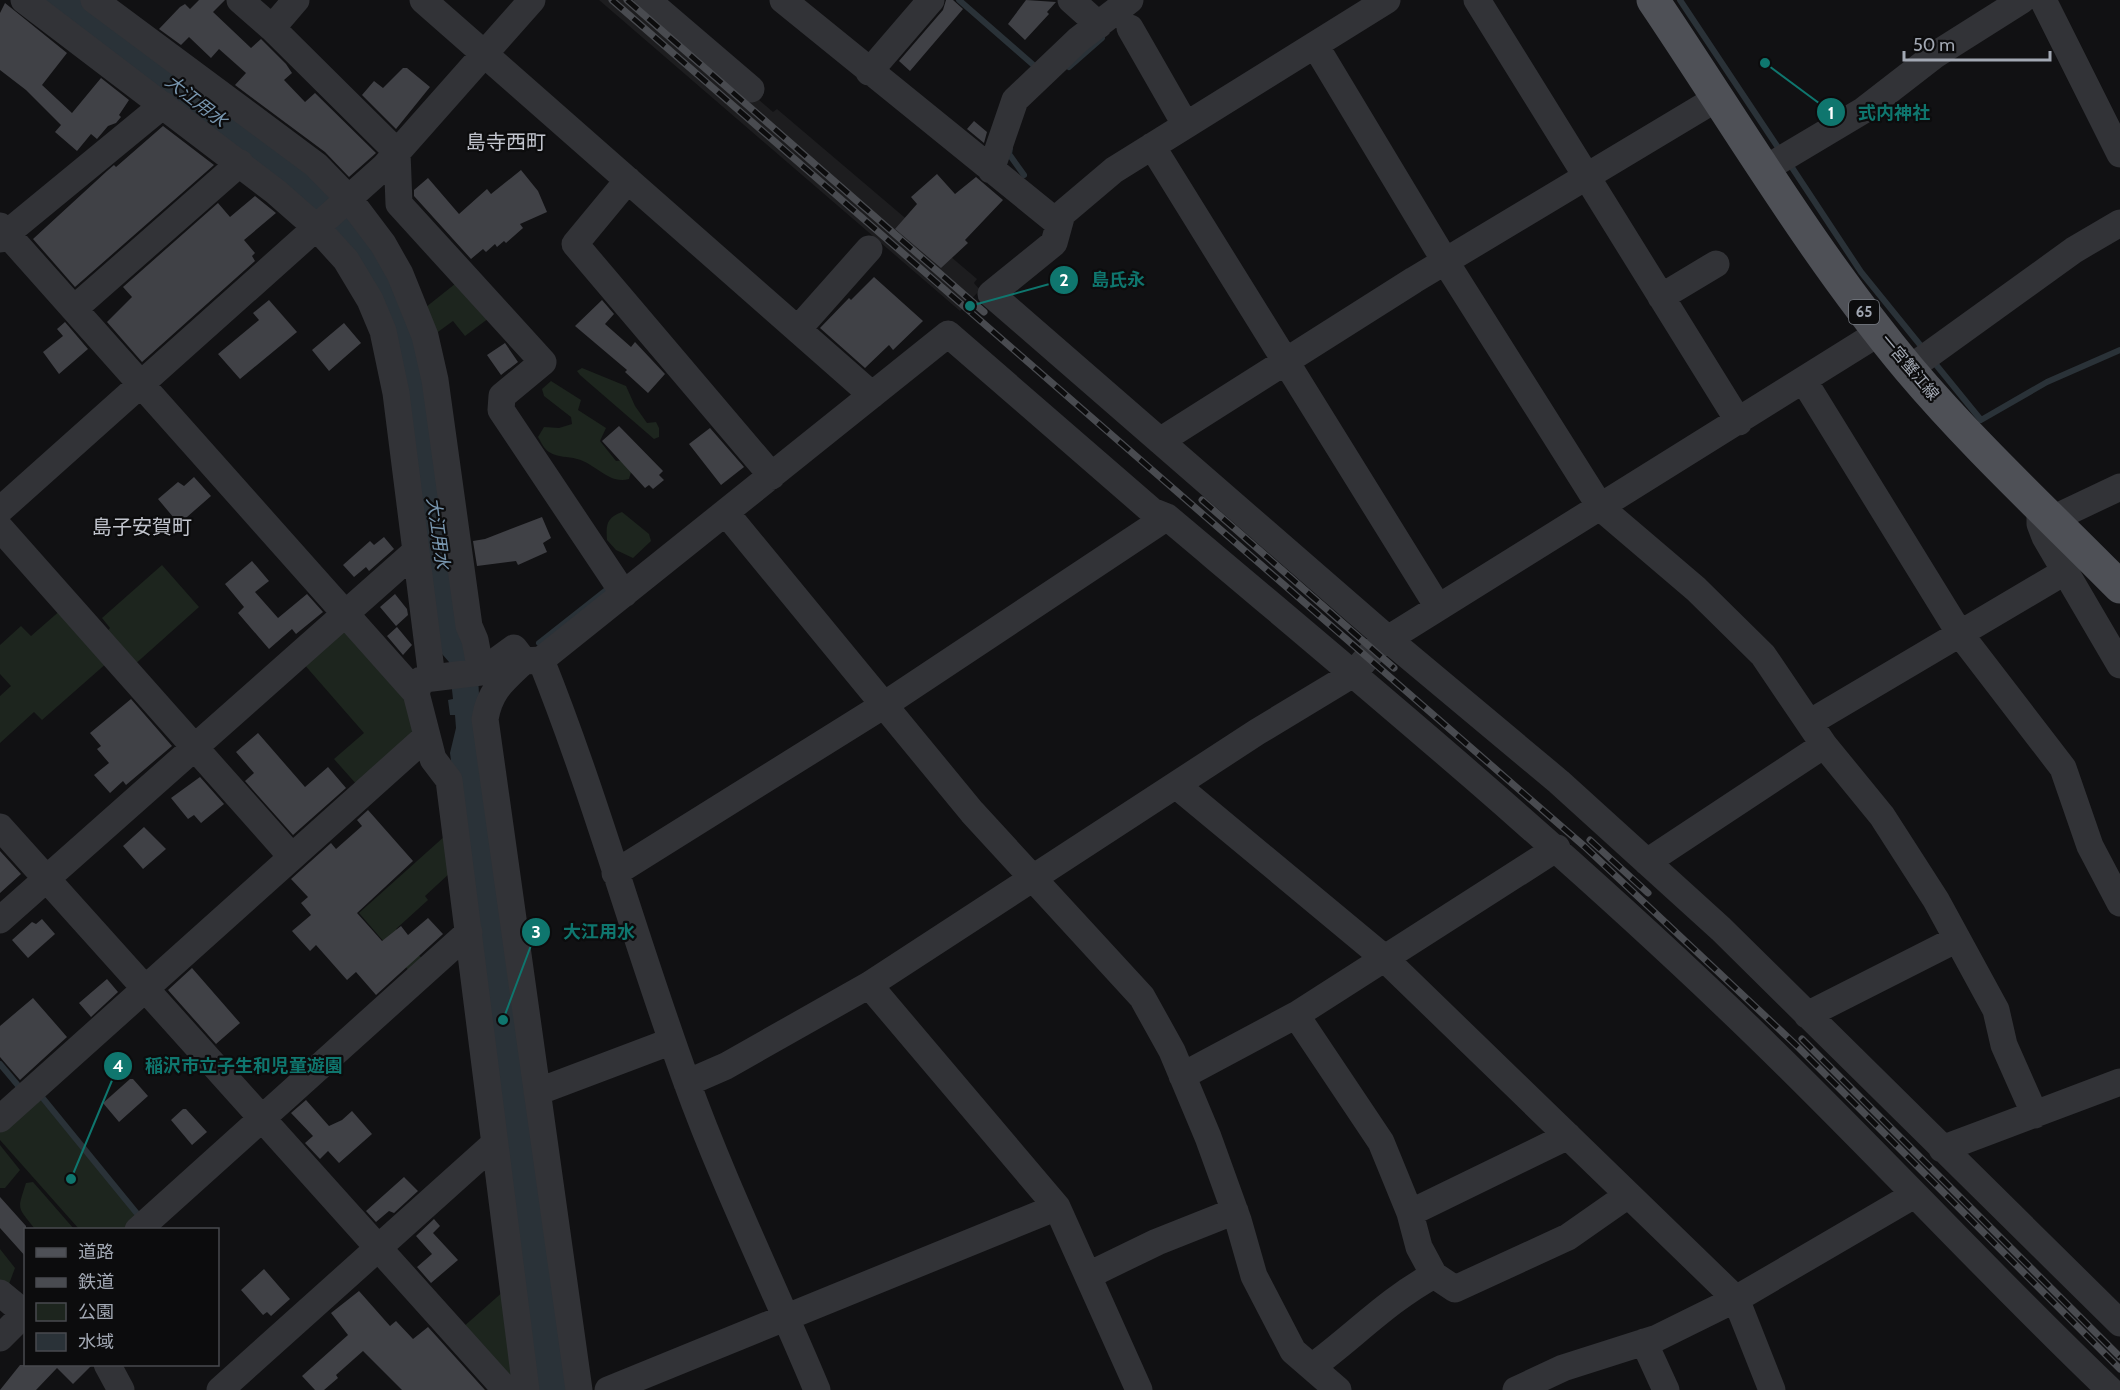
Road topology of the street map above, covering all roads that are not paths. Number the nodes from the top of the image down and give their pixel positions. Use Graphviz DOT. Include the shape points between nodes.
graph roads {
  1 [pos="28,0"];
  2 [pos="94,0"];
  3 [pos="240,0"];
  4 [pos="296,0"];
  5 [pos="423,0"];
  6 [pos="532,0"];
  7 [pos="647,0"];
  8 [pos="783,0"];
  9 [pos="931,0"];
  10 [pos="1071,0"];
  11 [pos="1130,0"];
  12 [pos="1387,0"];
  13 [pos="1477,0"];
  14 [pos="1653,0"];
  15 [pos="2022,0"];
  16 [pos="2043,0"];
  17 [pos="1099,25"];
  18 [pos="272,28"];
  19 [pos="1130,28"];
  20 [pos="1315,45"];
  21 [pos="484,54"];
  22 [pos="869,72"];
  23 [pos="751,89"];
  24 [pos="1719,97"];
  25 [pos="163,105"];
  26 [pos="1185,124"];
  27 [pos="1152,146"];
  28 [pos="397,152"];
  29 [pos="2120,154"];
  30 [pos="1778,161"];
  31 [pos="240,163"];
  32 [pos="991,170"];
  33 [pos="1585,177"];
  34 [pos="628,180"];
  35 [pos="348,199"];
  36 [pos="2120,223"];
  37 [pos="1059,224"];
  38 [pos="320,226"];
  39 [pos="3,233"];
  40 [pos="869,249"];
  41 [pos="1445,261"];
  42 [pos="1716,264"];
  43 [pos="1661,297"];
  44 [pos="75,308"];
  45 [pos="798,329"];
  46 [pos="1880,333"];
  47 [pos="1921,359"];
  48 [pos="1286,361"];
  49 [pos="1804,381"];
  50 [pos="142,383"];
  51 [pos="872,395"];
  52 [pos="1739,422"];
  53 [pos="1160,441"];
  54 [pos="766,469"];
  55 [pos="2120,487"];
  56 [pos="1601,508"];
  57 [pos="0,510"];
  58 [pos="726,513"];
  59 [pos="2048,515"];
  60 [pos="1167,518"];
  61 [pos="0,528"];
  62 [pos="417,551"];
  63 [pos="2066,571"];
  64 [pos="618,586"];
  65 [pos="2120,587"];
  66 [pos="1438,607"];
  67 [pos="346,614"];
  68 [pos="1960,634"];
  69 [pos="1386,638"];
  70 [pos="532,660"];
  71 [pos="2120,665"];
  72 [pos="481,672"];
  73 [pos="1353,674"];
  74 [pos="431,683"];
  75 [pos="884,705"];
  76 [pos="1809,723"];
  77 [pos="427,736"];
  78 [pos="1824,746"];
  79 [pos="195,747"];
  80 [pos="1176,785"];
  81 [pos="0,827"];
  82 [pos="1557,848"];
  83 [pos="292,857"];
  84 [pos="1647,862"];
  85 [pos="615,873"];
  86 [pos="1034,878"];
  87 [pos="46,879"];
  88 [pos="2120,903"];
  89 [pos="0,920"];
  90 [pos="469,932"];
  91 [pos="1957,939"];
  92 [pos="1383,957"];
  93 [pos="869,985"];
  94 [pos="146,988"];
  95 [pos="1296,1015"];
  96 [pos="1807,1015"];
  97 [pos="672,1041"];
  98 [pos="1182,1076"];
  99 [pos="2120,1082"];
  100 [pos="687,1083"];
  101 [pos="537,1092"];
  102 [pos="2035,1115"];
  103 [pos="262,1118"];
  104 [pos="0,1119"];
  105 [pos="1568,1136"];
  106 [pos="494,1144"];
  107 [pos="1942,1149"];
  108 [pos="1628,1195"];
  109 [pos="1914,1195"];
  110 [pos="1057,1207"];
  111 [pos="1235,1211"];
  112 [pos="1410,1213"];
  113 [pos="140,1228"];
  114 [pos="379,1248"];
  115 [pos="1089,1275"];
  116 [pos="1434,1275"];
  117 [pos="0,1293"];
  118 [pos="1736,1299"];
  119 [pos="24,1312"];
  120 [pos="786,1316"];
  121 [pos="2120,1323"];
  122 [pos="0,1338"];
  123 [pos="1644,1342"];
  124 [pos="108,1366"];
  125 [pos="1312,1367"];
  126 [pos="2120,1384"];
  127 [pos="122,1390"];
  128 [pos="220,1390"];
  129 [pos="506,1390"];
  130 [pos="526,1390"];
  131 [pos="579,1390"];
  132 [pos="608,1390"];
  133 [pos="817,1390"];
  134 [pos="1139,1390"];
  135 [pos="1338,1390"];
  136 [pos="1516,1390"];
  137 [pos="1666,1390"];
  138 [pos="1772,1390"];
  139 [pos="2109,1390"];
  1 -- 25 [label="street"];
  2 -- 35 [label="street" via="316,165"];
  3 -- 18 [label="street"];
  4 -- 18 [label="street"];
  5 -- 21 [label="street"];
  6 -- 21 [label="street"];
  7 -- 23 [label="street"];
  8 -- 22 [label="street"];
  9 -- 22 [label="street"];
  10 -- 17 [label="street"];
  11 -- 17 [label="street"];
  12 -- 20 [label="street"];
  13 -- 33 [label="street"];
  14 -- 24 [label="main road, 一宮蟹江線 / 65"];
  15 -- 30 [label="street" via="1935,55 1864,110"];
  16 -- 29 [label="street"];
  17 -- 32 [label="street" via="1015,100"];
  18 -- 28 [label="street"];
  19 -- 26 [label="street"];
  20 -- 26 [label="street"];
  20 -- 41 [label="street"];
  21 -- 28 [label="street"];
  21 -- 34 [label="street"];
  22 -- 32 [label="street"];
  24 -- 30 [label="main road, 一宮蟹江線 / 65"];
  24 -- 33 [label="street"];
  25 -- 31 [label="street"];
  25 -- 39 [label="street"];
  26 -- 27 [label="street"];
  27 -- 37 [label="street" via="1114,170 1062,214"];
  27 -- 48 [label="street"];
  28 -- 35 [label="street"];
  28 -- 64 [label="street" via="399,204 543,362 502,396 501,410"];
  30 -- 46 [label="main road, 一宮蟹江線 / 65"];
  31 -- 38 [label="street"];
  31 -- 44 [label="street"];
  32 -- 37 [label="street"];
  33 -- 41 [label="street"];
  33 -- 43 [label="street"];
  34 -- 45 [label="street"];
  34 -- 54 [label="street" via="575,244"];
  35 -- 38 [label="street"];
  35 -- 72 [label="street" via="383,244 400,274 425,336 435,380 469,627"];
  36 -- 47 [label="street" via="2074,250"];
  37 -- 53 [label="street" via="1054,243 991,294"];
  38 -- 50 [label="street"];
  38 -- 62 [label="street" via="370,300 383,331 396,393"];
  39 -- 44 [label="street"];
  40 -- 45 [label="street"];
  41 -- 48 [label="street"];
  41 -- 56 [label="street"];
  42 -- 43 [label="street"];
  43 -- 52 [label="street"];
  44 -- 50 [label="street"];
  45 -- 51 [label="street"];
  46 -- 47 [label="main road, 一宮蟹江線 / 65"];
  46 -- 49 [label="street"];
  47 -- 59 [label="main road, 一宮蟹江線 / 65" via="1967,433"];
  48 -- 53 [label="street"];
  48 -- 66 [label="street"];
  49 -- 52 [label="street"];
  49 -- 68 [label="street"];
  50 -- 57 [label="street"];
  50 -- 67 [label="street"];
  51 -- 54 [label="street"];
  51 -- 60 [label="street" via="948,334 1152,511"];
  52 -- 56 [label="street"];
  53 -- 69 [label="street"];
  54 -- 58 [label="street"];
  55 -- 59 [label="street" via="2063,514"];
  56 -- 66 [label="street"];
  56 -- 76 [label="street" via="1696,589 1763,655"];
  58 -- 64 [label="street"];
  58 -- 75 [label="street"];
  59 -- 63 [label="street" via="2040,524"];
  59 -- 65 [label="main road, 一宮蟹江線 / 65"];
  60 -- 73 [label="street"];
  60 -- 75 [label="street"];
  61 -- 79 [label="street"];
  62 -- 67 [label="street"];
  62 -- 74 [label="street"];
  63 -- 68 [label="street"];
  63 -- 71 [label="street"];
  64 -- 70 [label="street"];
  66 -- 69 [label="street"];
  67 -- 74 [label="street"];
  67 -- 79 [label="street"];
  68 -- 76 [label="street"];
  68 -- 88 [label="street" via="2063,768 2090,846"];
  69 -- 73 [label="street"];
  69 -- 84 [label="street"];
  70 -- 72 [label="street" via="514,648"];
  70 -- 85 [label="street" via="576,746"];
  70 -- 101 [label="street" via="499,685 488,700 485,719"];
  72 -- 74 [label="street"];
  73 -- 80 [label="street"];
  73 -- 82 [label="street"];
  74 -- 77 [label="street"];
  75 -- 85 [label="street"];
  75 -- 86 [label="street" via="972,812"];
  76 -- 78 [label="street"];
  77 -- 83 [label="street"];
  77 -- 90 [label="street" via="433,759 448,780"];
  78 -- 84 [label="street"];
  78 -- 91 [label="street" via="1882,816"];
  79 -- 83 [label="street"];
  79 -- 87 [label="street"];
  80 -- 86 [label="street"];
  80 -- 92 [label="street"];
  81 -- 87 [label="street"];
  82 -- 92 [label="street"];
  82 -- 109 [label="street" via="1728,1008"];
  83 -- 94 [label="street"];
  84 -- 96 [label="street"];
  85 -- 97 [label="street"];
  86 -- 93 [label="street"];
  86 -- 98 [label="street" via="1142,997"];
  87 -- 89 [label="street"];
  87 -- 94 [label="street"];
  90 -- 103 [label="street"];
  90 -- 106 [label="street"];
  91 -- 96 [label="street"];
  91 -- 102 [label="street" via="1996,1010 2004,1045"];
  92 -- 95 [label="street"];
  92 -- 105 [label="street"];
  93 -- 100 [label="street" via="726,1066"];
  93 -- 110 [label="street"];
  94 -- 103 [label="street"];
  94 -- 104 [label="street"];
  95 -- 98 [label="street"];
  95 -- 112 [label="street" via="1381,1142"];
  96 -- 107 [label="street"];
  97 -- 100 [label="street"];
  97 -- 101 [label="street"];
  98 -- 111 [label="street"];
  99 -- 102 [label="street"];
  100 -- 120 [label="street"];
  101 -- 131 [label="street"];
  102 -- 107 [label="street"];
  103 -- 113 [label="street"];
  103 -- 114 [label="street"];
  105 -- 108 [label="street"];
  105 -- 112 [label="street"];
  106 -- 114 [label="street"];
  106 -- 130 [label="street"];
  107 -- 121 [label="street"];
  108 -- 116 [label="street" via="1568,1236 1455,1289"];
  108 -- 118 [label="street"];
  109 -- 118 [label="street"];
  109 -- 139 [label="street"];
  110 -- 115 [label="street"];
  110 -- 120 [label="street"];
  111 -- 115 [label="street"];
  111 -- 125 [label="street" via="1254,1276 1293,1351"];
  112 -- 116 [label="street" via="1419,1247"];
  114 -- 128 [label="street"];
  114 -- 129 [label="street"];
  115 -- 134 [label="street"];
  116 -- 125 [label="street" via="1406,1290 1350,1340"];
  117 -- 119 [label="street"];
  118 -- 123 [label="street"];
  118 -- 138 [label="street"];
  119 -- 122 [label="street"];
  120 -- 132 [label="street"];
  120 -- 133 [label="street"];
  123 -- 136 [label="street" via="1563,1368"];
  123 -- 137 [label="street"];
  124 -- 127 [label="street"];
  125 -- 135 [label="street"];
  126 -- 139 [label="street"];
}
